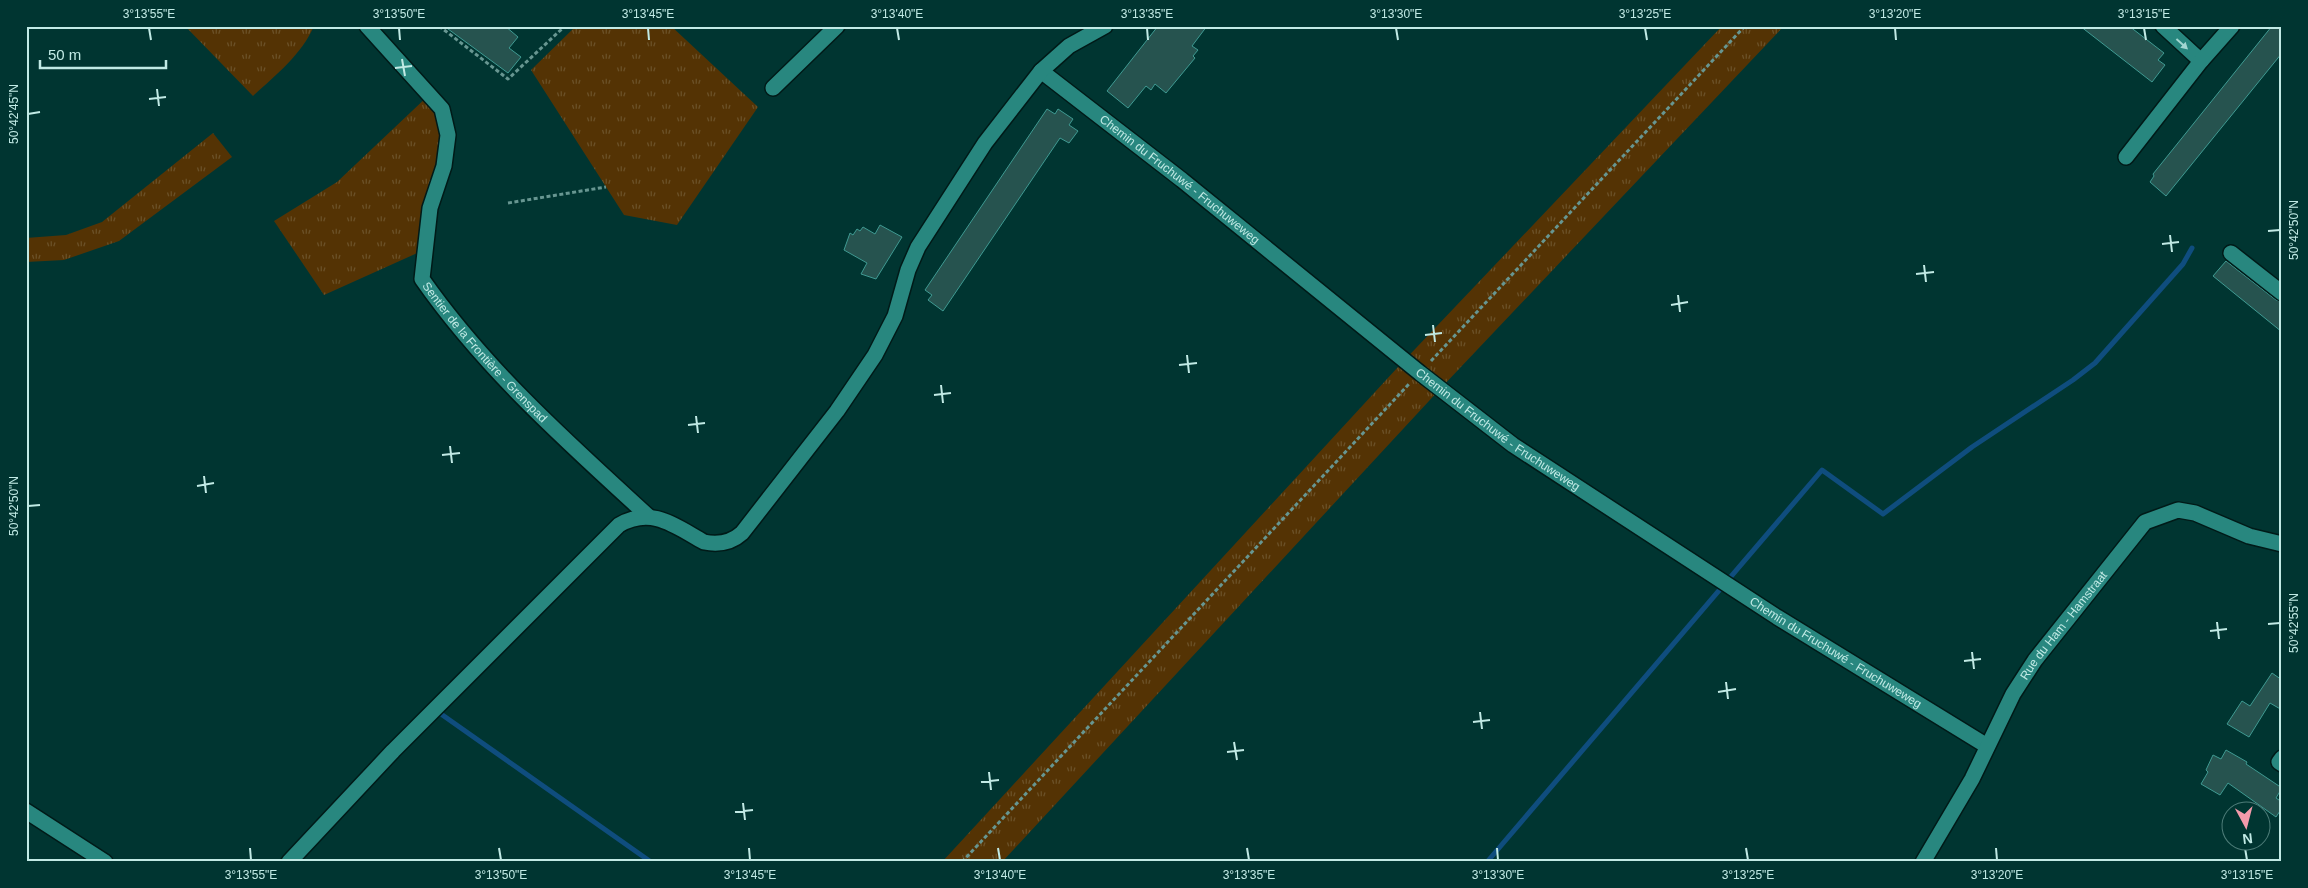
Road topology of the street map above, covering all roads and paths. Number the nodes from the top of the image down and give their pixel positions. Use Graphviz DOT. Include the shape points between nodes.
graph roads {
  1 [pos="367,26"];
  2 [pos="439,26"];
  3 [pos="565,26"];
  4 [pos="837,26"];
  5 [pos="1105,26"];
  6 [pos="1745,26"];
  7 [pos="2163,26"];
  8 [pos="2232,26"];
  9 [pos="2201,61"];
  10 [pos="1041,70"];
  11 [pos="772,88"];
  12 [pos="2126,157"];
  13 [pos="606,187"];
  14 [pos="508,203"];
  15 [pos="2232,253"];
  16 [pos="2282,293"];
  17 [pos="1420,373"];
  18 [pos="648,516"];
  19 [pos="2282,544"];
  20 [pos="1987,746"];
  21 [pos="2282,758"];
  22 [pos="2282,764"];
  23 [pos="26,810"];
  24 [pos="105,862"];
  25 [pos="289,862"];
  26 [pos="962,862"];
  27 [pos="1924,862"];
  1 -- 18 [label="street, Sentier de la Frontière - Grenspad" via="442,109 448,136 444,166 430,208 422,279 463,335 507,383"];
  2 -- 3 [label="path" via="508,80"];
  4 -- 11 [label="street"];
  5 -- 10 [label="street" via="1069,46"];
  6 -- 17 [label="path"];
  7 -- 9 [label="street, one-way"];
  8 -- 9 [label="street"];
  9 -- 12 [label="street"];
  10 -- 17 [label="street, Chemin du Fruchuwé - Fruchuweweg"];
  10 -- 18 [label="street" via="985,143 925,234 913,257 895,316 882,343 837,411 748,527 729,542 712,544 665,520"];
  13 -- 14 [label="path"];
  15 -- 16 [label="street"];
  17 -- 20 [label="street, Chemin du Fruchuwé - Fruchuweweg" via="1513,445"];
  17 -- 26 [label="path"];
  18 -- 25 [label="street" via="628,520 611,532 393,751"];
  19 -- 20 [label="street, Rue du Ham - Hamstraat" via="2249,536 2195,513 2178,510 2146,522 2035,660"];
  20 -- 27 [label="street, Rue du Ham - Hamstraat" via="1972,779"];
  21 -- 22 [label="street" via="2279,762"];
  23 -- 24 [label="street"];
}
